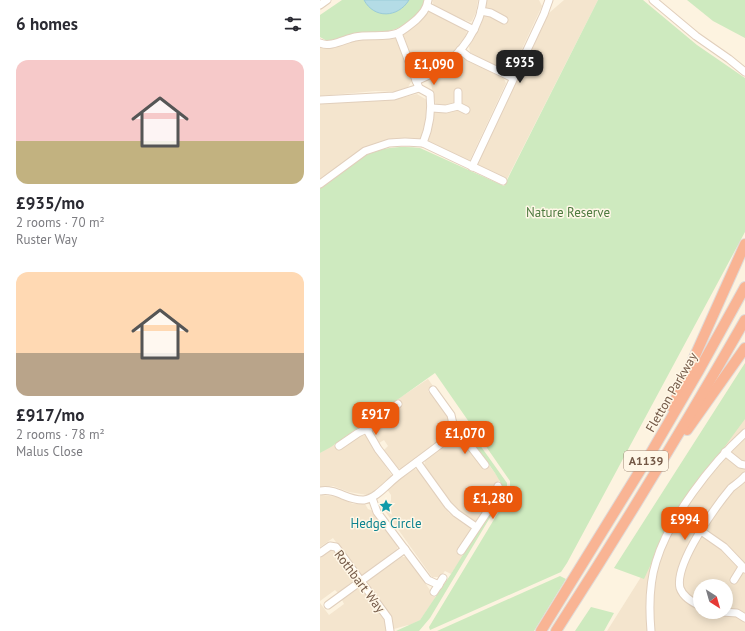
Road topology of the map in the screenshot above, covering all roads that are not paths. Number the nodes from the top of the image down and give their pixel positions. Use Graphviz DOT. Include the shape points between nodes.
graph roads {
  1 [pos="327,0"];
  2 [pos="483,0"];
  3 [pos="549,0"];
  4 [pos="652,0"];
  5 [pos="428,3"];
  6 [pos="320,5"];
  7 [pos="481,11"];
  8 [pos="504,20"];
  9 [pos="474,30"];
  10 [pos="398,33"];
  11 [pos="320,43"];
  12 [pos="460,50"];
  13 [pos="729,59"];
  14 [pos="745,65"];
  15 [pos="745,72"];
  16 [pos="513,78"];
  17 [pos="418,84"];
  18 [pos="458,92"];
  19 [pos="320,100"];
  20 [pos="458,106"];
  21 [pos="432,108"];
  22 [pos="466,110"];
  23 [pos="423,143"];
  24 [pos="472,167"];
  25 [pos="503,181"];
  26 [pos="320,184"];
  27 [pos="745,244"];
  28 [pos="745,287"];
  29 [pos="745,320"];
  30 [pos="745,348"];
  31 [pos="433,390"];
  32 [pos="398,404"];
  33 [pos="367,430"];
  34 [pos="456,433"];
  35 [pos="745,433"];
  36 [pos="339,446"];
  37 [pos="725,452"];
  38 [pos="650,456"];
  39 [pos="417,462"];
  40 [pos="485,465"];
  41 [pos="745,465"];
  42 [pos="398,475"];
  43 [pos="745,476"];
  44 [pos="498,486"];
  45 [pos="320,491"];
  46 [pos="372,498"];
  47 [pos="636,503"];
  48 [pos="476,528"];
  49 [pos="700,531"];
  50 [pos="406,549"];
  51 [pos="461,551"];
  52 [pos="320,553"];
  53 [pos="743,568"];
  54 [pos="444,578"];
  55 [pos="734,580"];
  56 [pos="362,581"];
  57 [pos="438,585"];
  58 [pos="434,592"];
  59 [pos="693,602"];
  60 [pos="328,605"];
  61 [pos="733,613"];
  62 [pos="745,618"];
  63 [pos="390,631"];
  64 [pos="541,631"];
  65 [pos="556,631"];
  66 [pos="651,631"];
  1 -- 6 [label="street"];
  2 -- 7 [label="street"];
  3 -- 16 [label="street"];
  4 -- 13 [label="street"];
  5 -- 9 [label="street"];
  5 -- 10 [label="street" via="421,15"];
  7 -- 8 [label="street"];
  7 -- 9 [label="street"];
  9 -- 12 [label="street"];
  10 -- 11 [label="street" via="355,37 329,45"];
  10 -- 17 [label="street"];
  12 -- 16 [label="street"];
  12 -- 17 [label="street" via="445,66"];
  13 -- 14 [label="street"];
  13 -- 15 [label="street"];
  16 -- 24 [label="street"];
  17 -- 19 [label="street" via="394,96"];
  17 -- 21 [label="street" via="430,94"];
  18 -- 20 [label="street"];
  20 -- 21 [label="street" via="446,109"];
  20 -- 22 [label="street"];
  21 -- 23 [label="street" via="428,132"];
  23 -- 24 [label="street"];
  23 -- 26 [label="street" via="389,143 365,151"];
  24 -- 25 [label="street"];
  27 -- 38 [label="highway"];
  28 -- 38 [label="highway, Fletton Parkway / A1139"];
  29 -- 47 [label="highway, Fletton Parkway / A1139"];
  30 -- 47 [label="highway"];
  31 -- 34 [label="street" via="451,415"];
  32 -- 33 [label="street"];
  33 -- 36 [label="street"];
  33 -- 42 [label="street" via="381,446"];
  34 -- 39 [label="street"];
  34 -- 40 [label="street" via="465,439"];
  35 -- 37 [label="street"];
  37 -- 41 [label="street"];
  37 -- 66 [label="street" via="692,494 665,539 656,562 651,589"];
  38 -- 64 [label="highway, Fletton Parkway / A1139"];
  39 -- 42 [label="street"];
  39 -- 48 [label="street" via="448,506"];
  42 -- 46 [label="street"];
  43 -- 49 [label="street" via="728,492"];
  44 -- 48 [label="street" via="500,491"];
  45 -- 46 [label="street" via="328,490 354,499"];
  46 -- 50 [label="street" via="377,512"];
  47 -- 65 [label="highway, Fletton Parkway / A1139"];
  48 -- 51 [label="street"];
  49 -- 53 [label="street" via="724,547"];
  49 -- 59 [label="street" via="684,562 680,580 680,588 684,595"];
  50 -- 56 [label="street"];
  50 -- 57 [label="street" via="428,580"];
  52 -- 56 [label="street, Rothbart Way" via="330,546 336,547"];
  53 -- 55 [label="street"];
  54 -- 57 [label="street"];
  56 -- 60 [label="street"];
  56 -- 63 [label="street, Rothbart Way" via="388,618"];
  57 -- 58 [label="street"];
  61 -- 62 [label="street"];
}
